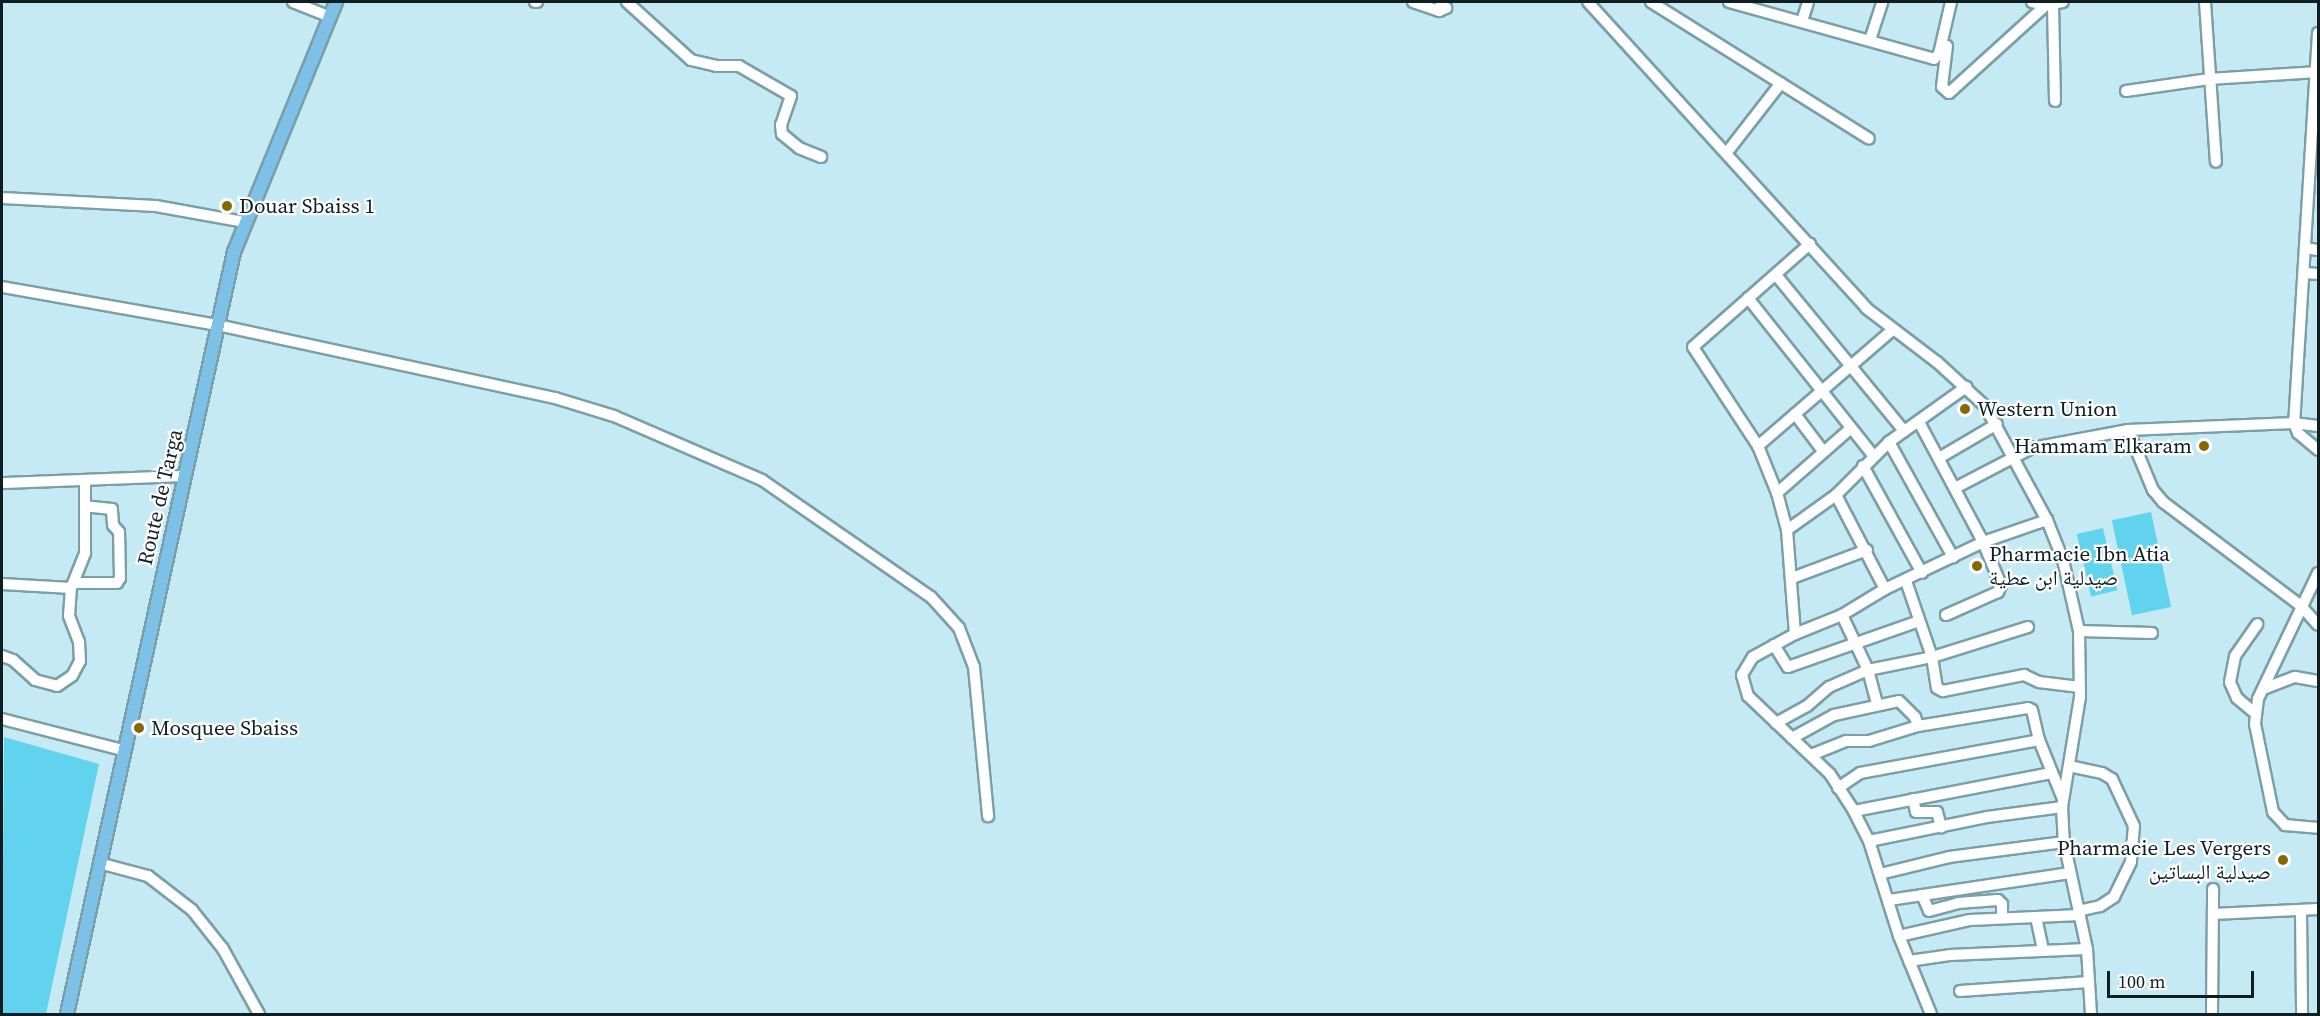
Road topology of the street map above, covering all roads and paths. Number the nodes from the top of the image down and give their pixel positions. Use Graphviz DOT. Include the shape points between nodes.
graph roads {
  1 [pos="293,2"];
  2 [pos="336,2"];
  3 [pos="627,2"];
  4 [pos="1413,2"];
  5 [pos="1440,2"];
  6 [pos="1588,2"];
  7 [pos="1651,2"];
  8 [pos="1731,2"];
  9 [pos="1808,2"];
  10 [pos="1882,2"];
  11 [pos="1953,2"];
  12 [pos="2032,2"];
  13 [pos="2205,2"];
  14 [pos="2054,4"];
  15 [pos="644,6"];
  16 [pos="330,17"];
  17 [pos="1802,21"];
  18 [pos="2319,33"];
  19 [pos="1870,40"];
  20 [pos="2317,72"];
  21 [pos="2210,79"];
  22 [pos="1781,83"];
  23 [pos="2126,91"];
  24 [pos="2055,101"];
  25 [pos="1869,140"];
  26 [pos="2315,148"];
  27 [pos="1728,151"];
  28 [pos="821,157"];
  29 [pos="2216,162"];
  30 [pos="2,198"];
  31 [pos="2307,220"];
  32 [pos="2319,221"];
  33 [pos="244,222"];
  34 [pos="1810,243"];
  35 [pos="2305,248"];
  36 [pos="2319,249"];
  37 [pos="2304,273"];
  38 [pos="2319,274"];
  39 [pos="1776,275"];
  40 [pos="2,287"];
  41 [pos="1748,298"];
  42 [pos="218,325"];
  43 [pos="1891,330"];
  44 [pos="1851,368"];
  45 [pos="1966,387"];
  46 [pos="1821,391"];
  47 [pos="1795,414"];
  48 [pos="1919,422"];
  49 [pos="2294,423"];
  50 [pos="1997,424"];
  51 [pos="2319,426"];
  52 [pos="1850,429"];
  53 [pos="2128,430"];
  54 [pos="1904,431"];
  55 [pos="1889,442"];
  56 [pos="1758,446"];
  57 [pos="2319,450"];
  58 [pos="1823,452"];
  59 [pos="1873,455"];
  60 [pos="2013,455"];
  61 [pos="1939,458"];
  62 [pos="1863,466"];
  63 [pos="185,476"];
  64 [pos="85,480"];
  65 [pos="2,483"];
  66 [pos="1955,488"];
  67 [pos="1777,493"];
  68 [pos="1836,495"];
  69 [pos="85,506"];
  70 [pos="2047,520"];
  71 [pos="1787,530"];
  72 [pos="1983,542"];
  73 [pos="1867,550"];
  74 [pos="1953,557"];
  75 [pos="1922,573"];
  76 [pos="2319,573"];
  77 [pos="1792,578"];
  78 [pos="1906,581"];
  79 [pos="2,584"];
  80 [pos="74,585"];
  81 [pos="1885,589"];
  82 [pos="2301,606"];
  83 [pos="1842,615"];
  84 [pos="1946,615"];
  85 [pos="1919,621"];
  86 [pos="2257,624"];
  87 [pos="2319,625"];
  88 [pos="2028,627"];
  89 [pos="2079,631"];
  90 [pos="2152,633"];
  91 [pos="1796,634"];
  92 [pos="1854,642"];
  93 [pos="1774,645"];
  94 [pos="2,656"];
  95 [pos="1932,657"];
  96 [pos="1868,670"];
  97 [pos="2319,681"];
  98 [pos="2080,687"];
  99 [pos="2263,689"];
  100 [pos="1877,703"];
  101 [pos="2256,714"];
  102 [pos="2,719"];
  103 [pos="1776,723"];
  104 [pos="1917,726"];
  105 [pos="1792,738"];
  106 [pos="2039,740"];
  107 [pos="123,750"];
  108 [pos="1811,754"];
  109 [pos="2069,766"];
  110 [pos="2051,773"];
  111 [pos="1839,788"];
  112 [pos="1913,799"];
  113 [pos="2063,803"];
  114 [pos="1854,811"];
  115 [pos="988,816"];
  116 [pos="1941,827"];
  117 [pos="2319,828"];
  118 [pos="1869,841"];
  119 [pos="2064,842"];
  120 [pos="99,862"];
  121 [pos="2070,873"];
  122 [pos="1880,874"];
  123 [pos="2213,889"];
  124 [pos="1922,895"];
  125 [pos="1889,900"];
  126 [pos="2319,909"];
  127 [pos="2301,911"];
  128 [pos="2080,913"];
  129 [pos="2213,914"];
  130 [pos="2036,917"];
  131 [pos="2002,918"];
  132 [pos="1899,936"];
  133 [pos="2086,949"];
  134 [pos="2043,950"];
  135 [pos="1910,961"];
  136 [pos="2089,982"];
  137 [pos="1960,991"];
  138 [pos="69,1014"];
  139 [pos="259,1014"];
  140 [pos="1931,1014"];
  141 [pos="2091,1014"];
  142 [pos="2212,1014"];
  143 [pos="2302,1014"];
  1 -- 16 [label="street"];
  2 -- 16 [label="main road, Route de Targa"];
  3 -- 15 [label="street"];
  4 -- 5 [label="street" via="1438,11 1446,8"];
  6 -- 27 [label="street" via="1656,79"];
  7 -- 22 [label="street"];
  8 -- 17 [label="street"];
  9 -- 17 [label="street"];
  10 -- 19 [label="street"];
  11 -- 14 [label="street" via="1942,87 1949,93"];
  11 -- 19 [label="street" via="1936,58"];
  12 -- 14 [label="street"];
  13 -- 21 [label="street"];
  14 -- 24 [label="street"];
  15 -- 28 [label="street" via="672,46 691,60 739,66 791,96 781,125 783,134 800,148"];
  16 -- 33 [label="main road, Route de Targa"];
  17 -- 19 [label="street"];
  18 -- 20 [label="street"];
  20 -- 21 [label="street"];
  20 -- 26 [label="street"];
  21 -- 23 [label="street"];
  21 -- 29 [label="street"];
  22 -- 25 [label="street"];
  22 -- 27 [label="street"];
  26 -- 31 [label="street"];
  27 -- 34 [label="street"];
  30 -- 33 [label="street" via="156,206"];
  31 -- 32 [label="street"];
  31 -- 35 [label="street"];
  33 -- 42 [label="main road, Route de Targa"];
  34 -- 39 [label="street"];
  34 -- 43 [label="street"];
  35 -- 36 [label="street"];
  35 -- 37 [label="street"];
  37 -- 38 [label="street"];
  37 -- 49 [label="street"];
  39 -- 41 [label="street"];
  39 -- 44 [label="street"];
  40 -- 42 [label="street"];
  41 -- 46 [label="street"];
  41 -- 56 [label="street" via="1693,350"];
  42 -- 63 [label="main road, Route de Targa"];
  42 -- 115 [label="street" via="555,398 614,416 726,462 798,502 932,597 959,628 974,667"];
  43 -- 44 [label="street"];
  43 -- 45 [label="street"];
  44 -- 46 [label="street"];
  44 -- 54 [label="street"];
  45 -- 48 [label="street"];
  45 -- 50 [label="street"];
  46 -- 47 [label="street"];
  46 -- 52 [label="street"];
  47 -- 56 [label="street"];
  47 -- 58 [label="street"];
  48 -- 54 [label="street"];
  48 -- 61 [label="street"];
  49 -- 51 [label="street"];
  49 -- 53 [label="street"];
  49 -- 57 [label="street" via="2298,433"];
  50 -- 60 [label="street"];
  50 -- 61 [label="street"];
  52 -- 58 [label="street"];
  52 -- 59 [label="street"];
  53 -- 60 [label="street"];
  53 -- 82 [label="street" via="2153,490 2163,502"];
  54 -- 55 [label="street"];
  55 -- 59 [label="street"];
  55 -- 74 [label="street"];
  56 -- 67 [label="street"];
  58 -- 67 [label="street"];
  59 -- 62 [label="street"];
  60 -- 66 [label="street"];
  60 -- 70 [label="street"];
  61 -- 66 [label="street"];
  62 -- 68 [label="street"];
  62 -- 75 [label="street"];
  63 -- 64 [label="street"];
  63 -- 107 [label="main road, Route de Targa"];
  64 -- 65 [label="street"];
  64 -- 69 [label="street"];
  66 -- 72 [label="street"];
  67 -- 71 [label="street"];
  68 -- 71 [label="street"];
  68 -- 73 [label="street"];
  69 -- 80 [label="street" via="85,553"];
  69 -- 80 [label="street" via="112,509 113,525 119,532 120,578 117,583"];
  70 -- 72 [label="street"];
  70 -- 89 [label="street" via="2062,560"];
  71 -- 77 [label="street"];
  72 -- 74 [label="street"];
  72 -- 84 [label="street" via="2001,589"];
  73 -- 77 [label="street"];
  73 -- 81 [label="street"];
  74 -- 75 [label="street"];
  75 -- 78 [label="street"];
  76 -- 82 [label="street"];
  77 -- 91 [label="street"];
  78 -- 81 [label="street"];
  78 -- 85 [label="street"];
  79 -- 80 [label="street"];
  80 -- 94 [label="street" via="69,616 81,651 80,661 64,684 45,686 14,660"];
  81 -- 83 [label="street"];
  82 -- 87 [label="street"];
  82 -- 99 [label="street"];
  83 -- 91 [label="street"];
  83 -- 92 [label="street"];
  85 -- 92 [label="street"];
  85 -- 95 [label="street"];
  86 -- 101 [label="street" via="2235,656 2230,682 2232,691"];
  88 -- 95 [label="street"];
  89 -- 90 [label="street"];
  89 -- 98 [label="street"];
  91 -- 93 [label="street"];
  92 -- 93 [label="street" via="1788,667"];
  92 -- 96 [label="street"];
  93 -- 103 [label="street" via="1753,657 1742,675 1748,696"];
  95 -- 96 [label="street"];
  95 -- 98 [label="street" via="1937,688 1943,692 2024,675 2039,682"];
  96 -- 100 [label="street"];
  96 -- 103 [label="street" via="1829,687 1807,706"];
  97 -- 99 [label="street" via="2295,677"];
  98 -- 109 [label="street"];
  99 -- 101 [label="street"];
  100 -- 104 [label="street" via="1903,702"];
  100 -- 105 [label="street" via="1834,716"];
  101 -- 117 [label="street" via="2273,812 2285,825"];
  102 -- 107 [label="street"];
  103 -- 105 [label="street"];
  104 -- 106 [label="street" via="2028,708 2034,716"];
  104 -- 108 [label="street" via="1869,741 1846,741"];
  105 -- 108 [label="street"];
  106 -- 110 [label="street"];
  106 -- 111 [label="street" via="1860,773"];
  107 -- 120 [label="main road, Route de Targa"];
  108 -- 111 [label="street"];
  109 -- 113 [label="street"];
  109 -- 128 [label="street" via="2102,772 2112,779 2134,826 2131,862 2114,897"];
  110 -- 112 [label="street"];
  110 -- 113 [label="street"];
  111 -- 114 [label="street"];
  112 -- 114 [label="street"];
  112 -- 116 [label="street" via="1916,812 1937,812"];
  113 -- 116 [label="street"];
  113 -- 119 [label="street"];
  114 -- 118 [label="street"];
  116 -- 118 [label="street"];
  118 -- 122 [label="street"];
  119 -- 121 [label="street"];
  119 -- 122 [label="street" via="1949,857"];
  120 -- 138 [label="main road, Route de Targa"];
  120 -- 139 [label="street" via="148,876 192,910 223,949"];
  121 -- 124 [label="street"];
  121 -- 128 [label="street"];
  122 -- 125 [label="street"];
  123 -- 129 [label="street"];
  124 -- 125 [label="street"];
  124 -- 131 [label="street" via="1926,909 1932,911 1958,903 1998,900 2002,904"];
  125 -- 132 [label="street"];
  126 -- 127 [label="street"];
  127 -- 129 [label="street"];
  127 -- 143 [label="street"];
  128 -- 130 [label="street"];
  128 -- 133 [label="street"];
  129 -- 142 [label="street"];
  130 -- 131 [label="street"];
  130 -- 134 [label="street"];
  131 -- 132 [label="street" via="1949,923"];
  132 -- 135 [label="street"];
  133 -- 134 [label="street"];
  133 -- 136 [label="street"];
  134 -- 135 [label="street"];
  135 -- 140 [label="street"];
  136 -- 137 [label="street"];
  136 -- 141 [label="street"];
}
